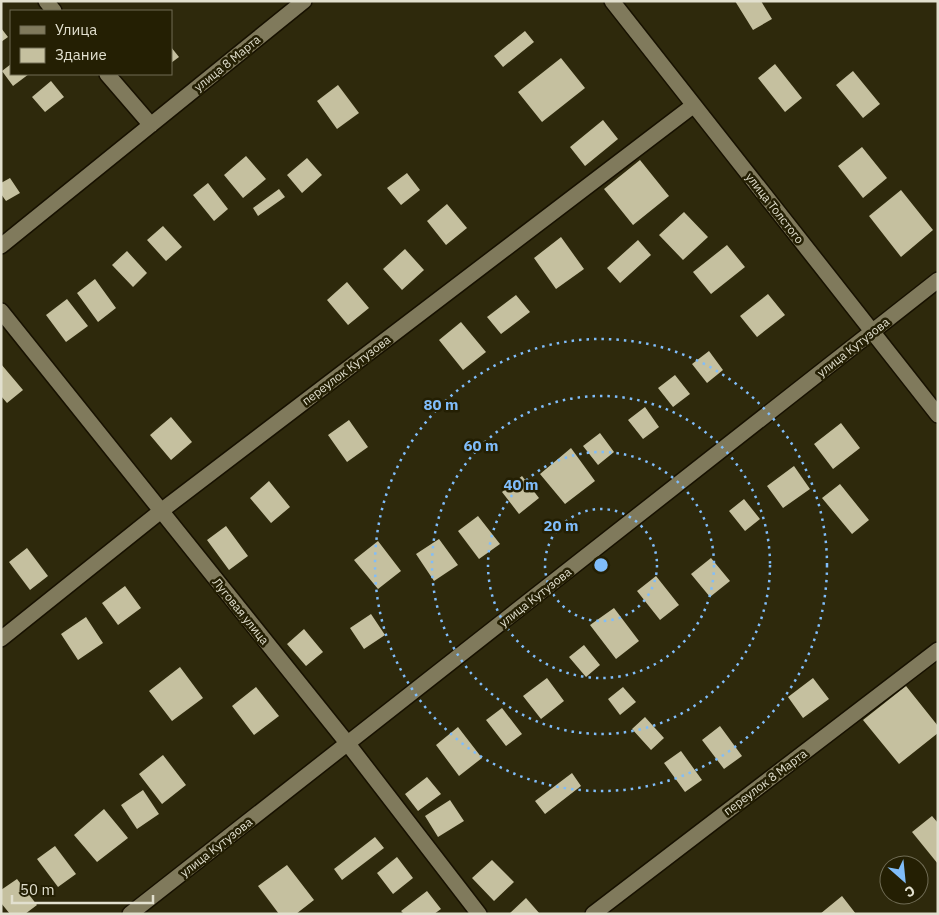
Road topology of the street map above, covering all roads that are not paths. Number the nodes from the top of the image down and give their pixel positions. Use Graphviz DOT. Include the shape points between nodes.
graph roads {
  1 [pos="304,1"];
  2 [pos="612,1"];
  3 [pos="108,75"];
  4 [pos="694,104"];
  5 [pos="151,125"];
  6 [pos="1,246"];
  7 [pos="938,280"];
  8 [pos="1,311"];
  9 [pos="873,331"];
  10 [pos="938,415"];
  11 [pos="161,511"];
  12 [pos="1,639"];
  13 [pos="938,650"];
  14 [pos="348,744"];
  15 [pos="130,914"];
  16 [pos="479,914"];
  17 [pos="593,914"];
  1 -- 5 [label="street, улица 8 Марта"];
  2 -- 4 [label="street, улица Толстого"];
  3 -- 5 [label="street"];
  4 -- 9 [label="street, улица Толстого"];
  4 -- 11 [label="street, переулок Кутузова"];
  5 -- 6 [label="street, улица 8 Марта"];
  7 -- 9 [label="street, улица Кутузова"];
  8 -- 11 [label="street, Луговая улица"];
  9 -- 10 [label="street, улица Толстого"];
  9 -- 14 [label="street, улица Кутузова"];
  11 -- 12 [label="street, переулок Кутузова"];
  11 -- 14 [label="street, Луговая улица"];
  13 -- 17 [label="street, переулок 8 Марта"];
  14 -- 15 [label="street, улица Кутузова"];
  14 -- 16 [label="street, Луговая улица"];
}
